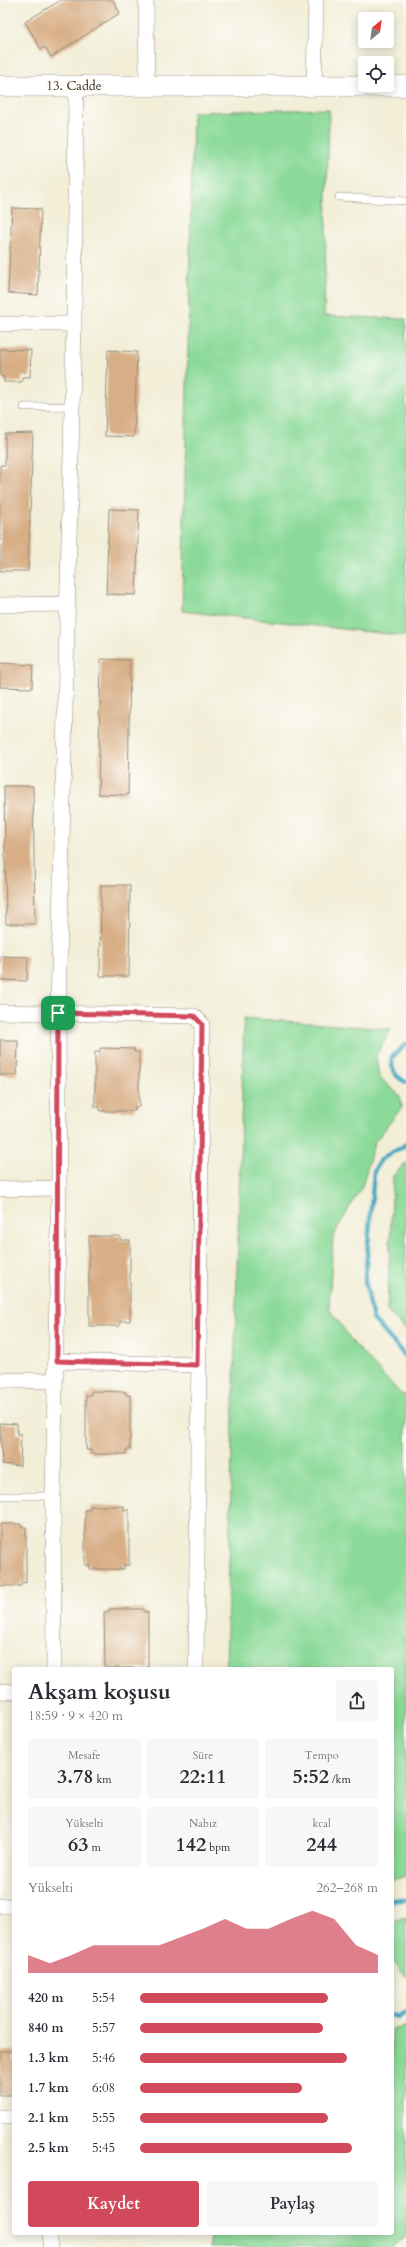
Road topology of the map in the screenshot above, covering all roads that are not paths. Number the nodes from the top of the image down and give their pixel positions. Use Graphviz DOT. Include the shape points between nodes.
graph roads {
  1 [pos="146,0"];
  2 [pos="316,0"];
  3 [pos="148,85"];
  4 [pos="314,85"];
  5 [pos="0,86"];
  6 [pos="76,86"];
  7 [pos="406,86"];
  8 [pos="339,197"];
  9 [pos="406,201"];
  10 [pos="0,324"];
  11 [pos="74,324"];
  12 [pos="72,406"];
  13 [pos="24,407"];
  14 [pos="67,604"];
  15 [pos="0,605"];
  16 [pos="0,1012"];
  17 [pos="58,1013"];
  18 [pos="0,1188"];
  19 [pos="59,1188"];
  20 [pos="57,1361"];
  21 [pos="197,1365"];
  22 [pos="0,1380"];
  23 [pos="55,1381"];
  24 [pos="0,1496"];
  25 [pos="53,1496"];
  26 [pos="54,1667"];
  27 [pos="196,1667"];
  28 [pos="0,1691"];
  29 [pos="12,1692"];
  30 [pos="0,1906"];
  31 [pos="12,1906"];
  32 [pos="0,2117"];
  33 [pos="12,2117"];
  34 [pos="50,2235"];
  35 [pos="50,2247"];
  1 -- 3 [label="street"];
  2 -- 4 [label="street"];
  3 -- 4 [label="street, 13. Cadde"];
  3 -- 6 [label="street, 13. Cadde"];
  4 -- 7 [label="street, 13. Cadde"];
  5 -- 6 [label="street, 13. Cadde"];
  6 -- 11 [label="street"];
  8 -- 9 [label="lane"];
  10 -- 11 [label="street"];
  11 -- 12 [label="street"];
  12 -- 13 [label="lane"];
  12 -- 14 [label="street"];
  14 -- 15 [label="street"];
  14 -- 17 [label="street"];
  16 -- 17 [label="street"];
  17 -- 19 [label="street"];
  17 -- 21 [label="street" via="194,1016 202,1024"];
  18 -- 19 [label="street"];
  19 -- 20 [label="street"];
  20 -- 21 [label="street"];
  20 -- 23 [label="street"];
  21 -- 27 [label="street"];
  22 -- 23 [label="street"];
  23 -- 25 [label="street"];
  24 -- 25 [label="lane"];
  25 -- 26 [label="street"];
  28 -- 29 [label="street"];
  30 -- 31 [label="street"];
  32 -- 33 [label="street"];
  34 -- 35 [label="street"];
}
